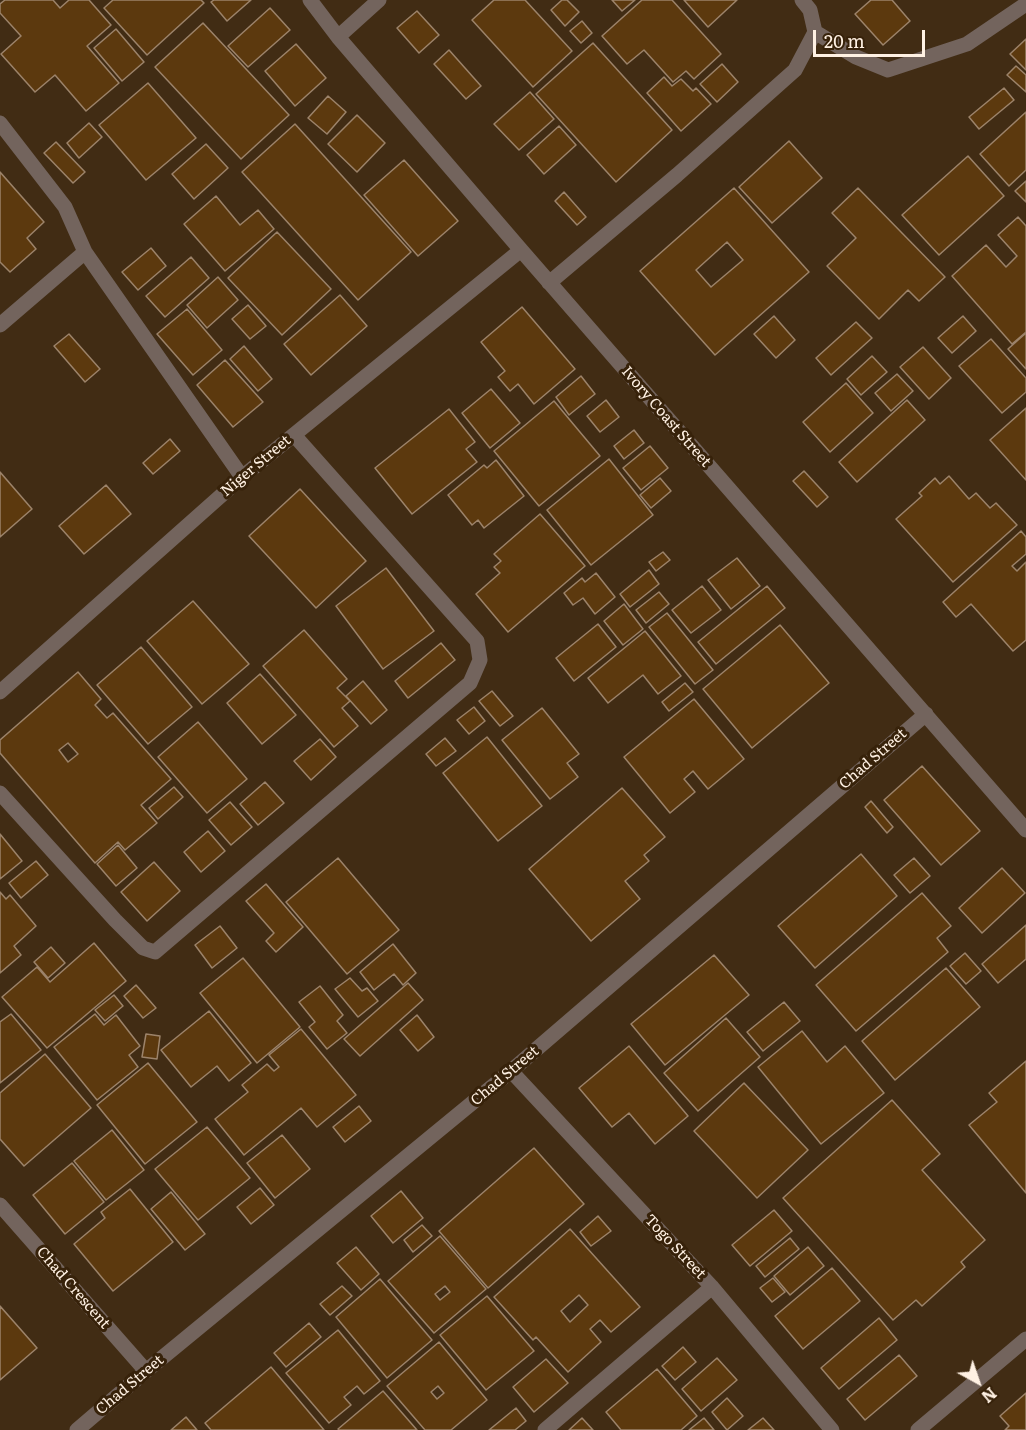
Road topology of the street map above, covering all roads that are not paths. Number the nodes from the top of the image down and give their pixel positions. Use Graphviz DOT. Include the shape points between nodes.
graph roads {
  1 [pos="310,0"];
  2 [pos="379,0"];
  3 [pos="802,0"];
  4 [pos="1026,4"];
  5 [pos="815,32"];
  6 [pos="338,37"];
  7 [pos="0,123"];
  8 [pos="521,250"];
  9 [pos="85,252"];
  10 [pos="549,283"];
  11 [pos="0,325"];
  12 [pos="294,435"];
  13 [pos="242,477"];
  14 [pos="0,692"];
  15 [pos="926,714"];
  16 [pos="0,793"];
  17 [pos="1026,830"];
  18 [pos="511,1071"];
  19 [pos="0,1205"];
  20 [pos="712,1287"];
  21 [pos="1026,1339"];
  22 [pos="146,1371"];
  23 [pos="77,1430"];
  24 [pos="545,1430"];
  25 [pos="832,1430"];
  26 [pos="918,1430"];
  1 -- 6 [label="street, Ivory Coast Street"];
  2 -- 6 [label="street"];
  3 -- 5 [label="street" via="810,10"];
  4 -- 5 [label="street" via="967,44 888,70 856,57"];
  5 -- 10 [label="street" via="795,70"];
  6 -- 8 [label="street, Ivory Coast Street"];
  7 -- 9 [label="street" via="65,207"];
  8 -- 10 [label="street, Ivory Coast Street"];
  8 -- 12 [label="street, Niger Street"];
  9 -- 11 [label="street"];
  9 -- 13 [label="street"];
  10 -- 15 [label="street, Ivory Coast Street"];
  12 -- 13 [label="street, Niger Street"];
  12 -- 16 [label="street" via="477,641 480,660 470,683 155,952 143,948 115,920"];
  13 -- 14 [label="street, Niger Street"];
  15 -- 17 [label="street, Ivory Coast Street"];
  15 -- 18 [label="street, Chad Street"];
  18 -- 20 [label="street, Togo Street"];
  18 -- 22 [label="street, Chad Street"];
  19 -- 22 [label="street, Chad Crescent"];
  20 -- 24 [label="street"];
  20 -- 25 [label="street, Togo Street"];
  21 -- 26 [label="street"];
  22 -- 23 [label="street, Chad Street"];
}
